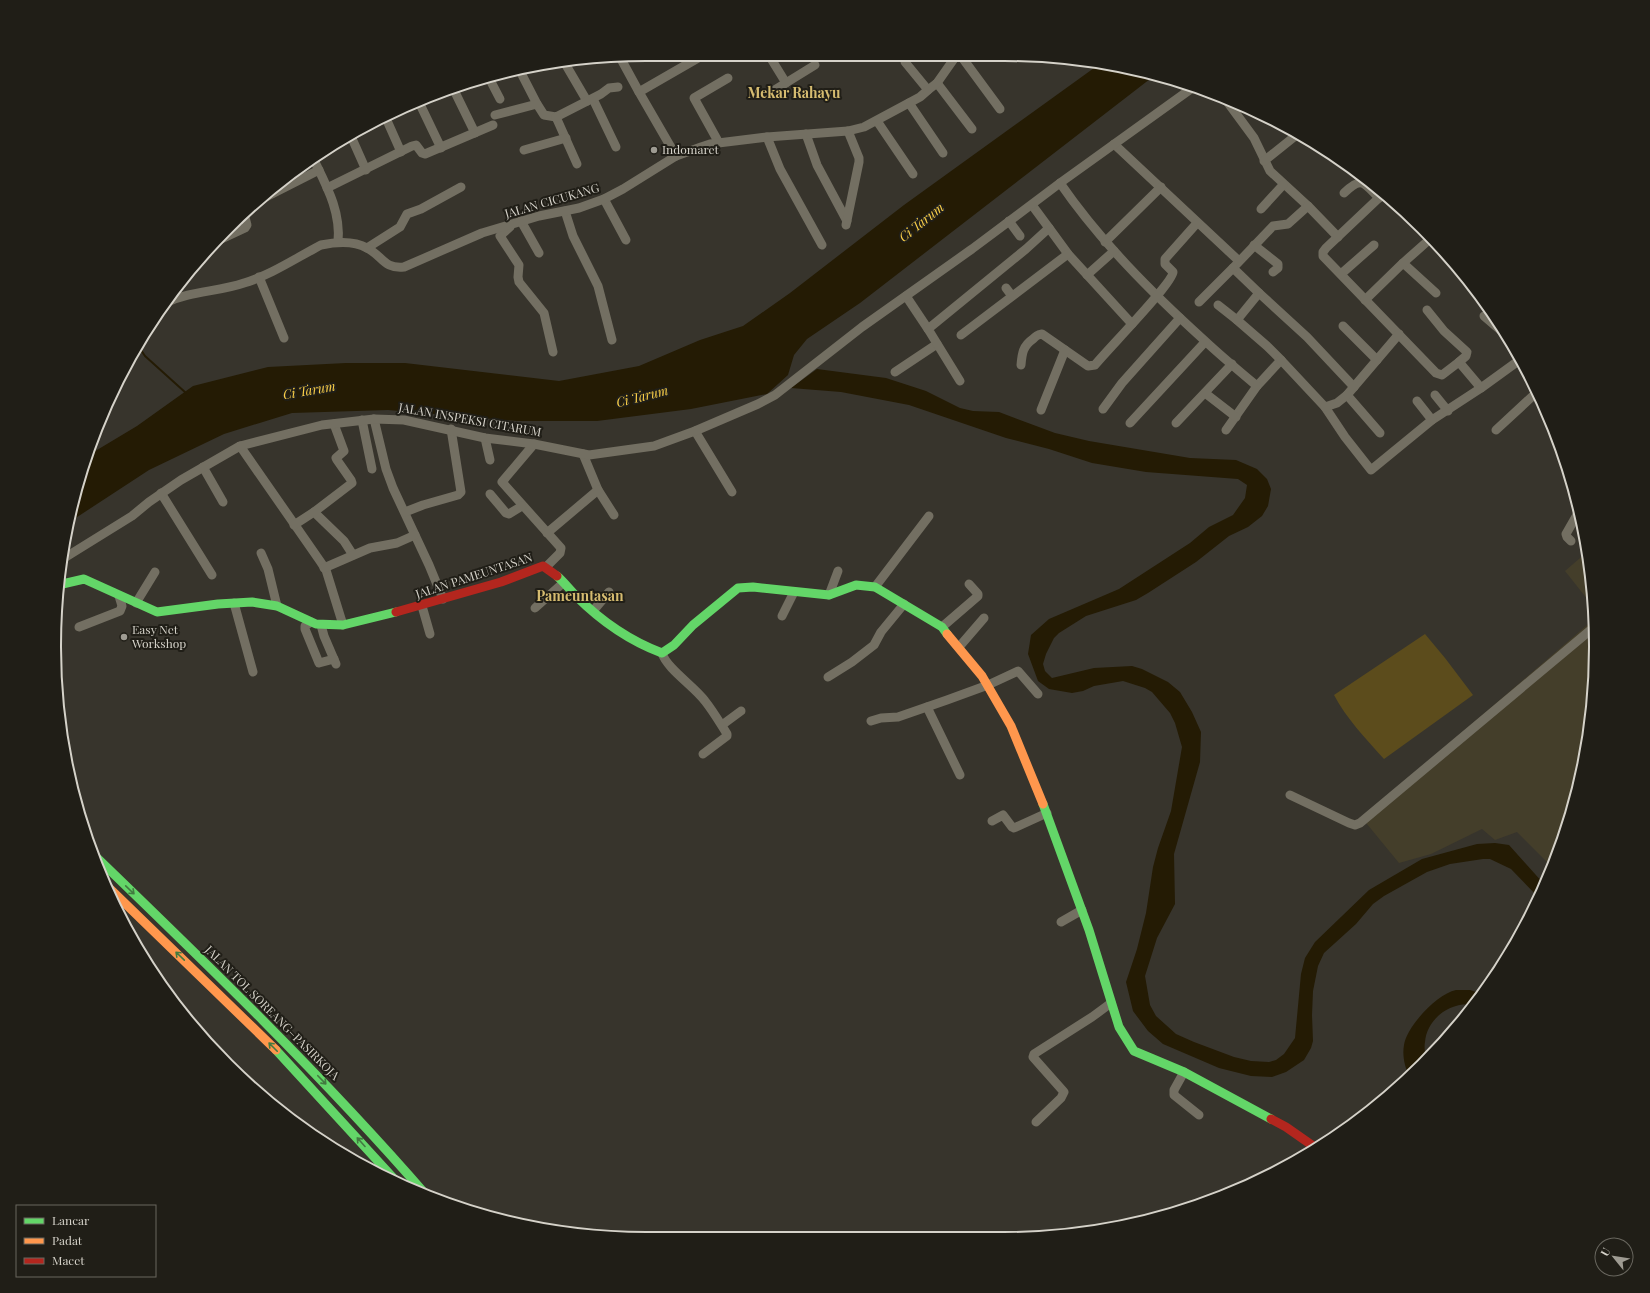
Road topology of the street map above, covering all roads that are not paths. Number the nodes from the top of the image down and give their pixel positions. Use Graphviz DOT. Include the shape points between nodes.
graph roads {
  1 [pos="693,61"];
  2 [pos="772,61"];
  3 [pos="952,61"];
  4 [pos="964,61"];
  5 [pos="622,62"];
  6 [pos="905,62"];
  7 [pos="815,65"];
  8 [pos="568,66"];
  9 [pos="523,74"];
  10 [pos="728,78"];
  11 [pos="632,81"];
  12 [pos="491,82"];
  13 [pos="786,83"];
  14 [pos="937,83"];
  15 [pos="928,90"];
  16 [pos="1188,91"];
  17 [pos="639,92"];
  18 [pos="455,93"];
  19 [pos="768,94"];
  20 [pos="594,98"];
  21 [pos="500,99"];
  22 [pos="909,103"];
  23 [pos="538,104"];
  24 [pos="421,106"];
  25 [pos="1000,109"];
  26 [pos="1240,111"];
  27 [pos="495,115"];
  28 [pos="556,117"];
  29 [pos="877,121"];
  30 [pos="387,122"];
  31 [pos="493,125"];
  32 [pos="972,129"];
  33 [pos="848,131"];
  34 [pos="475,133"];
  35 [pos="806,134"];
  36 [pos="566,138"];
  37 [pos="766,138"];
  38 [pos="1293,138"];
  39 [pos="353,140"];
  40 [pos="719,143"];
  41 [pos="1114,144"];
  42 [pos="616,147"];
  43 [pos="441,148"];
  44 [pos="524,150"];
  45 [pos="401,152"];
  46 [pos="943,153"];
  47 [pos="676,156"];
  48 [pos="1264,161"];
  49 [pos="316,164"];
  50 [pos="577,164"];
  51 [pos="319,170"];
  52 [pos="366,170"];
  53 [pos="913,174"];
  54 [pos="1358,181"];
  55 [pos="1060,183"];
  56 [pos="288,184"];
  57 [pos="1283,185"];
  58 [pos="461,187"];
  59 [pos="1161,187"];
  60 [pos="327,188"];
  61 [pos="1344,193"];
  62 [pos="1379,198"];
  63 [pos="604,200"];
  64 [pos="1032,205"];
  65 [pos="1308,206"];
  66 [pos="1261,209"];
  67 [pos="565,211"];
  68 [pos="245,219"];
  69 [pos="521,221"];
  70 [pos="1009,221"];
  71 [pos="1197,223"];
  72 [pos="510,224"];
  73 [pos="1049,228"];
  74 [pos="230,234"];
  75 [pos="1020,236"];
  76 [pos="1338,237"];
  77 [pos="626,240"];
  78 [pos="1427,241"];
  79 [pos="338,242"];
  80 [pos="1105,242"];
  81 [pos="822,245"];
  82 [pos="1254,245"];
  83 [pos="1374,245"];
  84 [pos="367,248"];
  85 [pos="1114,251"];
  86 [pos="538,253"];
  87 [pos="1068,254"];
  88 [pos="1403,263"];
  89 [pos="1236,264"];
  90 [pos="1273,272"];
  91 [pos="1341,274"];
  92 [pos="1087,275"];
  93 [pos="259,277"];
  94 [pos="1006,288"];
  95 [pos="1259,292"];
  96 [pos="1436,293"];
  97 [pos="1157,295"];
  98 [pos="906,296"];
  99 [pos="1012,296"];
  100 [pos="177,297"];
  101 [pos="1365,300"];
  102 [pos="1199,302"];
  103 [pos="1218,305"];
  104 [pos="1427,310"];
  105 [pos="1484,316"];
  106 [pos="1180,318"];
  107 [pos="1236,320"];
  108 [pos="1490,321"];
  109 [pos="1132,324"];
  110 [pos="1343,326"];
  111 [pos="928,329"];
  112 [pos="961,334"];
  113 [pos="1399,334"];
  114 [pos="284,338"];
  115 [pos="612,340"];
  116 [pos="1205,342"];
  117 [pos="937,344"];
  118 [pos="1065,350"];
  119 [pos="553,352"];
  120 [pos="1281,360"];
  121 [pos="1377,360"];
  122 [pos="1459,362"];
  123 [pos="1516,363"];
  124 [pos="1232,364"];
  125 [pos="1021,365"];
  126 [pos="895,372"];
  127 [pos="960,381"];
  128 [pos="1257,386"];
  129 [pos="1354,387"];
  130 [pos="1481,388"];
  131 [pos="1205,393"];
  132 [pos="1347,395"];
  133 [pos="1435,395"];
  134 [pos="1533,396"];
  135 [pos="1417,402"];
  136 [pos="1325,408"];
  137 [pos="1103,409"];
  138 [pos="1041,410"];
  139 [pos="1448,411"];
  140 [pos="1236,417"];
  141 [pos="374,419"];
  142 [pos="362,420"];
  143 [pos="1432,420"];
  144 [pos="1130,423"];
  145 [pos="1176,423"];
  146 [pos="334,424"];
  147 [pos="451,429"];
  148 [pos="1226,430"];
  149 [pos="1496,430"];
  150 [pos="695,431"];
  151 [pos="1380,433"];
  152 [pos="485,438"];
  153 [pos="534,444"];
  154 [pos="240,446"];
  155 [pos="583,454"];
  156 [pos="490,460"];
  157 [pos="204,467"];
  158 [pos="372,469"];
  159 [pos="598,490"];
  160 [pos="732,492"];
  161 [pos="161,493"];
  162 [pos="490,494"];
  163 [pos="223,502"];
  164 [pos="522,506"];
  165 [pos="314,512"];
  166 [pos="405,512"];
  167 [pos="614,515"];
  168 [pos="929,516"];
  169 [pos="1575,519"];
  170 [pos="294,526"];
  171 [pos="547,533"];
  172 [pos="415,535"];
  173 [pos="1571,541"];
  174 [pos="261,553"];
  175 [pos="68,555"];
  176 [pos="354,555"];
  177 [pos="546,567"];
  178 [pos="324,568"];
  179 [pos="838,571"];
  180 [pos="154,572"];
  181 [pos="212,575"];
  182 [pos="563,583"];
  183 [pos="65,584"];
  184 [pos="969,584"];
  185 [pos="875,587"];
  186 [pos="609,592"];
  187 [pos="794,592"];
  188 [pos="829,595"];
  189 [pos="119,596"];
  190 [pos="443,599"];
  191 [pos="136,603"];
  192 [pos="234,603"];
  193 [pos="904,604"];
  194 [pos="277,606"];
  195 [pos="422,606"];
  196 [pos="535,608"];
  197 [pos="593,611"];
  198 [pos="782,616"];
  199 [pos="984,618"];
  200 [pos="311,622"];
  201 [pos="321,625"];
  202 [pos="343,625"];
  203 [pos="942,627"];
  204 [pos="79,628"];
  205 [pos="1589,632"];
  206 [pos="430,634"];
  207 [pos="959,647"];
  208 [pos="662,653"];
  209 [pos="254,672"];
  210 [pos="828,677"];
  211 [pos="988,685"];
  212 [pos="1038,694"];
  213 [pos="927,707"];
  214 [pos="741,711"];
  215 [pos="871,721"];
  216 [pos="722,725"];
  217 [pos="703,754"];
  218 [pos="960,775"];
  219 [pos="1290,795"];
  220 [pos="1047,813"];
  221 [pos="992,821"];
  222 [pos="103,864"];
  223 [pos="117,895"];
  224 [pos="1082,910"];
  225 [pos="1061,922"];
  226 [pos="1111,1003"];
  227 [pos="1184,1072"];
  228 [pos="1199,1115"];
  229 [pos="1036,1122"];
  230 [pos="1311,1144"];
  231 [pos="388,1172"];
  232 [pos="417,1185"];
  1 -- 17 [label="street"];
  2 -- 13 [label="street"];
  3 -- 14 [label="street, JALAN CICUKANG"];
  4 -- 25 [label="street"];
  5 -- 11 [label="street"];
  6 -- 15 [label="street"];
  7 -- 13 [label="street"];
  8 -- 20 [label="street"];
  9 -- 23 [label="street"];
  10 -- 40 [label="street" via="694,98"];
  11 -- 17 [label="street"];
  11 -- 20 [label="street"];
  12 -- 21 [label="street"];
  13 -- 19 [label="street"];
  14 -- 15 [label="street, JALAN CICUKANG"];
  14 -- 32 [label="street"];
  15 -- 22 [label="street, JALAN CICUKANG"];
  16 -- 41 [label="street, JALAN INSPEKSI CITARUM"];
  17 -- 47 [label="street"];
  18 -- 34 [label="street"];
  20 -- 28 [label="street"];
  20 -- 42 [label="street"];
  22 -- 29 [label="street, JALAN CICUKANG"];
  22 -- 46 [label="street"];
  23 -- 27 [label="street"];
  23 -- 28 [label="street" via="544,116"];
  24 -- 43 [label="street"];
  26 -- 48 [label="street"];
  28 -- 36 [label="street"];
  29 -- 33 [label="street, JALAN CICUKANG"];
  29 -- 53 [label="street"];
  30 -- 45 [label="street"];
  31 -- 34 [label="street"];
  33 -- 35 [label="street, JALAN CICUKANG"];
  33 -- 35 [label="street" via="860,162 847,223 817,165"];
  34 -- 43 [label="street"];
  35 -- 37 [label="street, JALAN CICUKANG"];
  36 -- 44 [label="street"];
  36 -- 50 [label="street"];
  37 -- 40 [label="street, JALAN CICUKANG"];
  37 -- 81 [label="street"];
  38 -- 48 [label="street"];
  39 -- 52 [label="street"];
  40 -- 47 [label="street, JALAN CICUKANG"];
  41 -- 55 [label="street, JALAN INSPEKSI CITARUM"];
  41 -- 59 [label="street"];
  43 -- 45 [label="street" via="425,154 416,145"];
  45 -- 52 [label="street"];
  47 -- 63 [label="street, JALAN CICUKANG"];
  48 -- 57 [label="street"];
  49 -- 51 [label="street"];
  51 -- 56 [label="street"];
  51 -- 60 [label="street"];
  52 -- 60 [label="street"];
  54 -- 61 [label="street"];
  55 -- 64 [label="street, JALAN INSPEKSI CITARUM"];
  55 -- 80 [label="street"];
  57 -- 65 [label="street"];
  57 -- 66 [label="street"];
  58 -- 84 [label="street" via="407,214 400,227"];
  59 -- 71 [label="street"];
  59 -- 80 [label="street"];
  60 -- 79 [label="street" via="336,211"];
  62 -- 76 [label="street"];
  63 -- 67 [label="street, JALAN CICUKANG"];
  63 -- 77 [label="street"];
  64 -- 70 [label="street, JALAN INSPEKSI CITARUM"];
  64 -- 73 [label="street"];
  65 -- 76 [label="street"];
  65 -- 82 [label="street" via="1288,224 1273,226"];
  67 -- 69 [label="street, JALAN CICUKANG"];
  67 -- 115 [label="street" via="573,236 598,286"];
  68 -- 74 [label="street" via="247,225"];
  69 -- 72 [label="street, JALAN CICUKANG"];
  69 -- 86 [label="street"];
  70 -- 75 [label="street"];
  70 -- 98 [label="street, JALAN INSPEKSI CITARUM"];
  71 -- 89 [label="street"];
  71 -- 97 [label="street" via="1165,259 1165,264 1173,274"];
  72 -- 84 [label="street, JALAN CICUKANG" via="482,233 404,267 388,266"];
  72 -- 119 [label="street" via="500,236 519,265 519,282 544,313"];
  73 -- 87 [label="street"];
  73 -- 111 [label="street" via="1026,250"];
  76 -- 91 [label="street" via="1326,248 1323,256"];
  78 -- 88 [label="street"];
  79 -- 84 [label="street, JALAN CICUKANG"];
  79 -- 93 [label="street, JALAN CICUKANG" via="321,245"];
  80 -- 85 [label="street"];
  82 -- 89 [label="street"];
  82 -- 90 [label="street" via="1278,264 1278,268"];
  83 -- 91 [label="street"];
  85 -- 92 [label="street"];
  85 -- 97 [label="street"];
  87 -- 92 [label="street"];
  87 -- 99 [label="street"];
  88 -- 96 [label="street"];
  88 -- 101 [label="street"];
  89 -- 95 [label="street"];
  89 -- 102 [label="street"];
  91 -- 101 [label="street"];
  92 -- 109 [label="street"];
  93 -- 100 [label="street, JALAN CICUKANG" via="231,287"];
  93 -- 114 [label="street"];
  94 -- 99 [label="street"];
  95 -- 107 [label="street"];
  95 -- 129 [label="street" via="1312,342"];
  97 -- 106 [label="street"];
  97 -- 109 [label="street"];
  98 -- 111 [label="street"];
  98 -- 150 [label="street, JALAN INSPEKSI CITARUM" via="779,392 758,404"];
  99 -- 112 [label="street"];
  101 -- 113 [label="street"];
  103 -- 107 [label="street"];
  104 -- 122 [label="street" via="1444,331 1467,352"];
  105 -- 108 [label="street"];
  106 -- 116 [label="street"];
  106 -- 137 [label="street" via="1122,383"];
  107 -- 120 [label="street"];
  109 -- 118 [label="street" via="1091,366"];
  110 -- 121 [label="street"];
  111 -- 117 [label="street"];
  113 -- 121 [label="street"];
  113 -- 122 [label="street" via="1436,373 1446,374"];
  116 -- 124 [label="street"];
  116 -- 144 [label="street"];
  117 -- 126 [label="street"];
  117 -- 127 [label="street"];
  118 -- 125 [label="street" via="1042,334 1038,335 1022,350"];
  118 -- 138 [label="street"];
  120 -- 128 [label="street"];
  120 -- 136 [label="street"];
  121 -- 129 [label="street"];
  122 -- 130 [label="street"];
  123 -- 130 [label="street"];
  124 -- 128 [label="street"];
  124 -- 131 [label="street"];
  128 -- 140 [label="street"];
  129 -- 132 [label="street"];
  130 -- 139 [label="street"];
  131 -- 140 [label="street"];
  131 -- 145 [label="street"];
  132 -- 136 [label="street"];
  132 -- 151 [label="street"];
  133 -- 139 [label="street"];
  134 -- 149 [label="street"];
  135 -- 143 [label="street"];
  136 -- 143 [label="street" via="1371,470"];
  139 -- 143 [label="street"];
  140 -- 148 [label="street"];
  141 -- 142 [label="street, JALAN INSPEKSI CITARUM"];
  141 -- 147 [label="street, JALAN INSPEKSI CITARUM" via="411,421"];
  141 -- 166 [label="street" via="386,469"];
  142 -- 146 [label="street, JALAN INSPEKSI CITARUM"];
  142 -- 158 [label="street"];
  146 -- 154 [label="street, JALAN INSPEKSI CITARUM"];
  146 -- 165 [label="street" via="344,451 336,458 352,482"];
  147 -- 152 [label="street, JALAN INSPEKSI CITARUM"];
  147 -- 166 [label="street" via="461,492"];
  150 -- 155 [label="street, JALAN INSPEKSI CITARUM" via="654,446"];
  150 -- 160 [label="street"];
  152 -- 153 [label="street, JALAN INSPEKSI CITARUM"];
  152 -- 156 [label="street"];
  153 -- 155 [label="street, JALAN INSPEKSI CITARUM"];
  153 -- 164 [label="street" via="502,482"];
  154 -- 157 [label="street, JALAN INSPEKSI CITARUM"];
  154 -- 170 [label="street"];
  155 -- 159 [label="street"];
  157 -- 161 [label="street, JALAN INSPEKSI CITARUM"];
  157 -- 163 [label="street"];
  159 -- 167 [label="street"];
  159 -- 171 [label="street"];
  161 -- 175 [label="street, JALAN INSPEKSI CITARUM" via="132,516"];
  161 -- 181 [label="street"];
  162 -- 164 [label="street" via="506,513 509,514"];
  164 -- 171 [label="street"];
  165 -- 170 [label="street"];
  165 -- 176 [label="street" via="344,541"];
  166 -- 172 [label="street"];
  168 -- 185 [label="street"];
  169 -- 173 [label="street" via="1566,534"];
  170 -- 178 [label="street"];
  171 -- 177 [label="street" via="561,548 560,553"];
  172 -- 176 [label="street"];
  172 -- 190 [label="street"];
  174 -- 194 [label="street" via="268,568"];
  176 -- 178 [label="street"];
  177 -- 182 [label="main road, JALAN PAMEUNTASAN"];
  177 -- 190 [label="main road, JALAN PAMEUNTASAN"];
  178 -- 202 [label="street"];
  179 -- 188 [label="street"];
  180 -- 191 [label="street"];
  182 -- 196 [label="street"];
  182 -- 197 [label="main road, JALAN PAMEUNTASAN"];
  183 -- 189 [label="main road, JALAN PAMEUNTASAN" via="84,579"];
  184 -- 203 [label="street" via="978,596"];
  185 -- 188 [label="main road" via="852,586"];
  185 -- 193 [label="main road"];
  186 -- 197 [label="street"];
  187 -- 188 [label="main road"];
  187 -- 198 [label="street"];
  187 -- 208 [label="main road" via="753,587 738,588"];
  189 -- 191 [label="main road, JALAN PAMEUNTASAN"];
  189 -- 204 [label="street" via="122,606 120,611"];
  190 -- 195 [label="main road, JALAN PAMEUNTASAN"];
  191 -- 192 [label="main road, JALAN PAMEUNTASAN" via="157,612"];
  192 -- 194 [label="main road, JALAN PAMEUNTASAN" via="252,602"];
  192 -- 209 [label="street"];
  193 -- 203 [label="main road"];
  193 -- 210 [label="street" via="880,632 874,645"];
  194 -- 200 [label="main road, JALAN PAMEUNTASAN"];
  195 -- 202 [label="main road, JALAN PAMEUNTASAN"];
  195 -- 206 [label="street"];
  197 -- 208 [label="main road, JALAN PAMEUNTASAN" via="646,647"];
  199 -- 207 [label="street"];
  200 -- 201 [label="main road, JALAN PAMEUNTASAN"];
  200 -- 201 [label="street" via="305,629 319,663 335,662"];
  201 -- 202 [label="main road, JALAN PAMEUNTASAN"];
  203 -- 207 [label="main road"];
  205 -- 219 [label="street" via="1360,823 1349,823"];
  207 -- 211 [label="main road"];
  208 -- 216 [label="street" via="666,663 705,701"];
  211 -- 212 [label="street" via="1018,671"];
  211 -- 213 [label="street"];
  211 -- 220 [label="main road" via="1011,726"];
  213 -- 215 [label="street" via="898,717"];
  213 -- 218 [label="street"];
  214 -- 216 [label="street"];
  216 -- 217 [label="street" via="728,736"];
  220 -- 221 [label="street" via="1014,828 1003,816"];
  220 -- 224 [label="main road"];
  222 -- 232 [label="main road, JALAN TOL SOREANG–PASIRKOJA, one-way" via="282,1038"];
  231 -- 223 [label="main road, JALAN TOL SOREANG–PASIRKOJA, one-way" via="284,1059"];
  224 -- 225 [label="street"];
  224 -- 226 [label="main road"];
  226 -- 227 [label="main road" via="1119,1027 1134,1051"];
  226 -- 229 [label="street" via="1034,1054 1064,1092"];
  227 -- 228 [label="street" via="1174,1095"];
  227 -- 230 [label="main road" via="1286,1127"];
}
